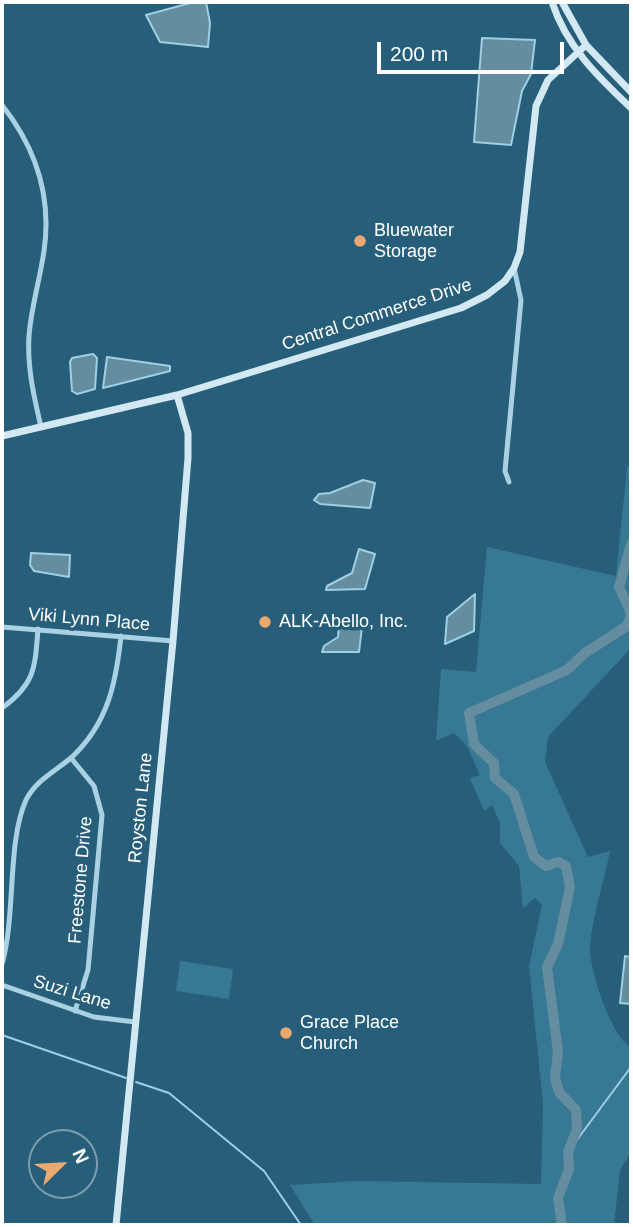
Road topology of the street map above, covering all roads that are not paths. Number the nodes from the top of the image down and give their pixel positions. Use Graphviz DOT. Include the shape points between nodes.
graph roads {
  1 [pos="552,2"];
  2 [pos="562,2"];
  3 [pos="586,45"];
  4 [pos="578,52"];
  5 [pos="631,92"];
  6 [pos="2,105"];
  7 [pos="631,108"];
  8 [pos="514,268"];
  9 [pos="177,395"];
  10 [pos="41,427"];
  11 [pos="2,436"];
  12 [pos="509,482"];
  13 [pos="2,627"];
  14 [pos="38,629"];
  15 [pos="121,636"];
  16 [pos="173,640"];
  17 [pos="2,708"];
  18 [pos="71,758"];
  19 [pos="2,964"];
  20 [pos="2,985"];
  21 [pos="75,1011"];
  22 [pos="135,1022"];
  23 [pos="116,1225"];
  1 -- 4 [label="street"];
  2 -- 3 [label="street"];
  3 -- 4 [label="street, Central Commerce Drive"];
  3 -- 5 [label="street"];
  4 -- 7 [label="street"];
  4 -- 8 [label="street, Central Commerce Drive" via="548,80 536,106 520,252"];
  6 -- 10 [label="street" via="28,143 44,193 44,249 28,349"];
  8 -- 9 [label="street, Central Commerce Drive" via="487,296 461,308"];
  8 -- 12 [label="street" via="521,300 505,471"];
  9 -- 10 [label="street, Central Commerce Drive"];
  9 -- 16 [label="street, Royston Lane" via="188,445"];
  10 -- 11 [label="street, Central Commerce Drive"];
  13 -- 14 [label="street, Viki Lynn Place"];
  14 -- 15 [label="street, Viki Lynn Place"];
  14 -- 17 [label="street" via="33,675"];
  15 -- 16 [label="street, Viki Lynn Place"];
  15 -- 18 [label="street" via="106,711"];
  16 -- 22 [label="street, Royston Lane"];
  18 -- 19 [label="street" via="38,783 26,799 19,821"];
  18 -- 21 [label="street, Freestone Drive" via="94,786 102,815 88,970"];
  20 -- 21 [label="street, Suzi Lane"];
  21 -- 22 [label="street, Suzi Lane"];
  22 -- 23 [label="street, Royston Lane"];
}
